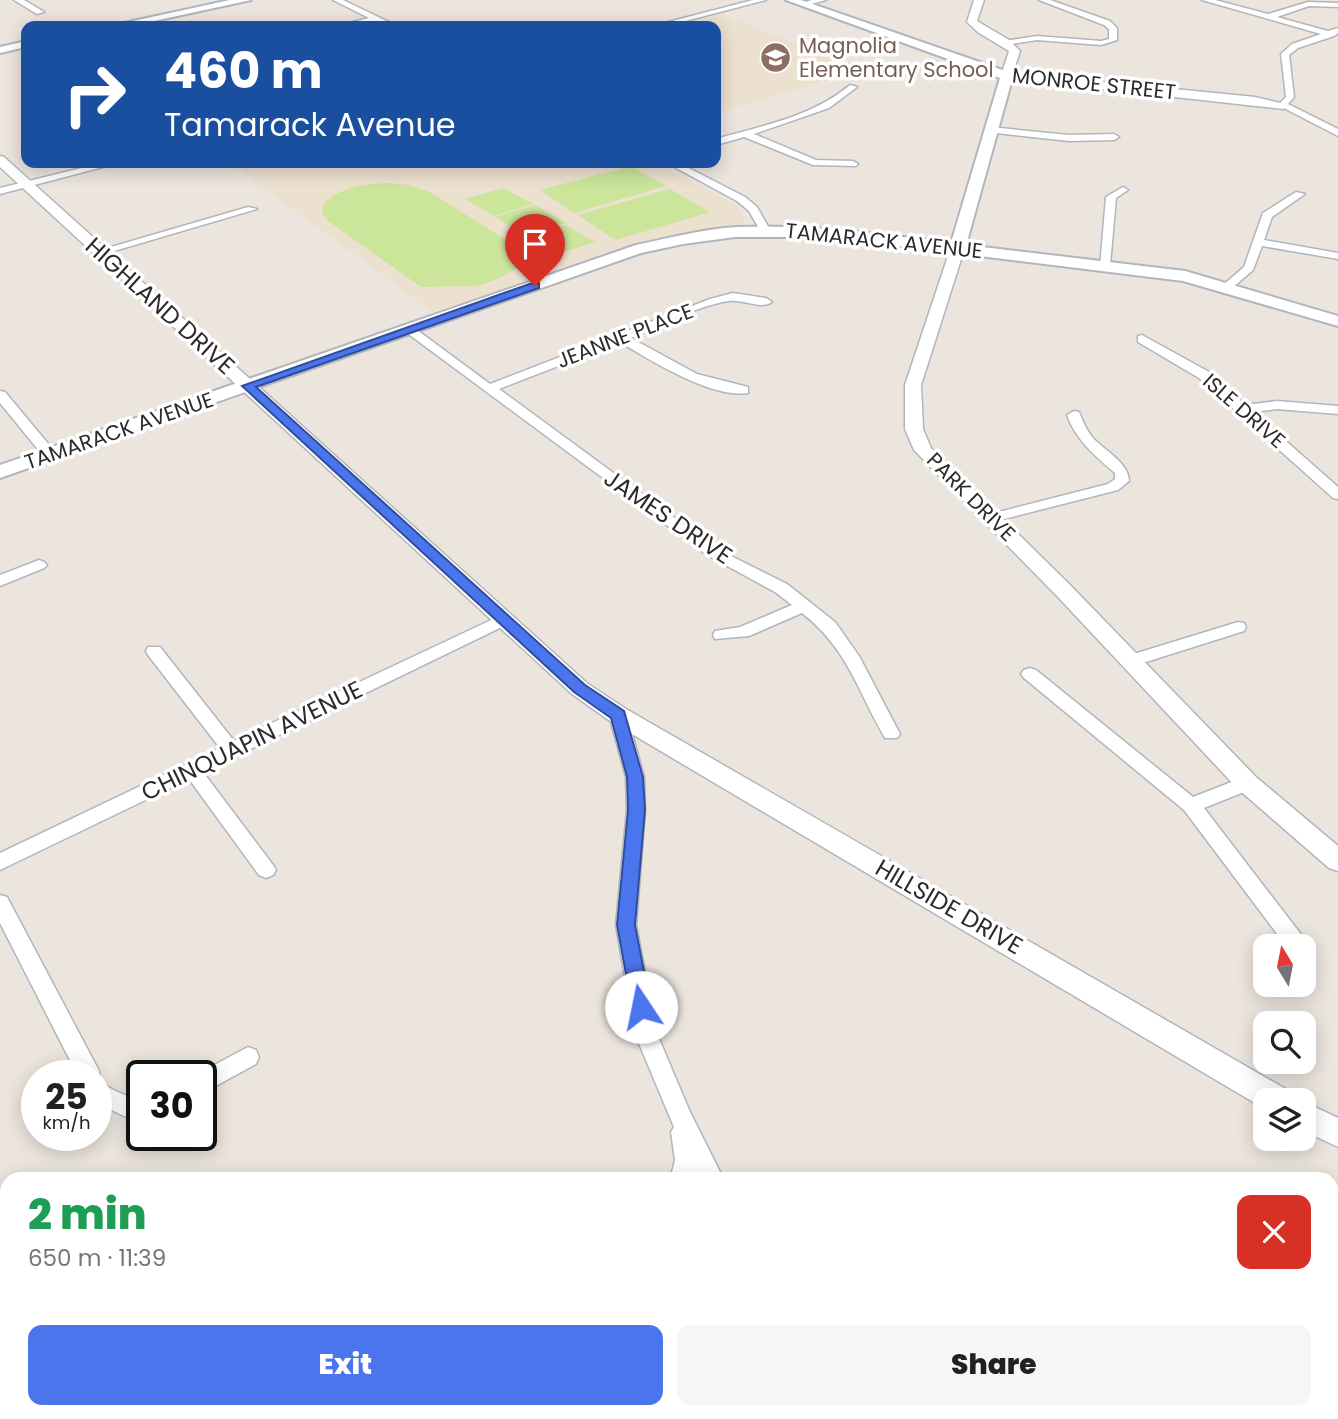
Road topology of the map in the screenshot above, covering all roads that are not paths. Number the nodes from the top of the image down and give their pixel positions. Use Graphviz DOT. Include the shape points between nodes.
graph roads {
  1 [pos="246,0"];
  2 [pos="337,0"];
  3 [pos="762,0"];
  4 [pos="791,0"];
  5 [pos="822,0"];
  6 [pos="979,0"];
  7 [pos="1043,0"];
  8 [pos="1206,0"];
  9 [pos="15,1"];
  10 [pos="804,5"];
  11 [pos="1338,5"];
  12 [pos="40,12"];
  13 [pos="1268,17"];
  14 [pos="376,19"];
  15 [pos="141,21"];
  16 [pos="366,21"];
  17 [pos="381,21"];
  18 [pos="677,21"];
  19 [pos="1335,33"];
  20 [pos="1007,43"];
  21 [pos="21,45"];
  22 [pos="0,50"];
  23 [pos="1009,69"];
  24 [pos="853,87"];
  25 [pos="1283,105"];
  26 [pos="990,130"];
  27 [pos="744,133"];
  28 [pos="1338,133"];
  29 [pos="1114,137"];
  30 [pos="721,140"];
  31 [pos="0,160"];
  32 [pos="853,164"];
  33 [pos="92,168"];
  34 [pos="682,168"];
  35 [pos="26,184"];
  36 [pos="1123,190"];
  37 [pos="0,191"];
  38 [pos="1300,194"];
  39 [pos="252,209"];
  40 [pos="765,230"];
  41 [pos="1256,242"];
  42 [pos="958,247"];
  43 [pos="100,252"];
  44 [pos="1338,256"];
  45 [pos="1104,265"];
  46 [pos="1227,287"];
  47 [pos="766,302"];
  48 [pos="1338,321"];
  49 [pos="409,330"];
  50 [pos="621,337"];
  51 [pos="1142,340"];
  52 [pos="248,386"];
  53 [pos="488,388"];
  54 [pos="743,390"];
  55 [pos="0,395"];
  56 [pos="1244,410"];
  57 [pos="1338,410"];
  58 [pos="1074,415"];
  59 [pos="50,455"];
  60 [pos="0,472"];
  61 [pos="1338,495"];
  62 [pos="992,518"];
  63 [pos="38,565"];
  64 [pos="0,580"];
  65 [pos="803,606"];
  66 [pos="504,619"];
  67 [pos="1238,627"];
  68 [pos="721,635"];
  69 [pos="154,651"];
  70 [pos="1130,661"];
  71 [pos="1030,674"];
  72 [pos="618,715"];
  73 [pos="891,734"];
  74 [pos="232,751"];
  75 [pos="192,770"];
  76 [pos="1247,783"];
  77 [pos="1191,806"];
  78 [pos="1338,861"];
  79 [pos="0,862"];
  80 [pos="266,870"];
  81 [pos="0,903"];
  82 [pos="1289,934"];
  83 [pos="248,1057"];
  84 [pos="82,1060"];
  85 [pos="217,1075"];
  86 [pos="1256,1088"];
  87 [pos="681,1117"];
  88 [pos="1316,1122"];
  89 [pos="1338,1133"];
  90 [pos="683,1172"];
  91 [pos="708,1172"];
  1 -- 15 [label="main road"];
  2 -- 14 [label="street"];
  3 -- 18 [label="street"];
  4 -- 10 [label="main road, MONROE STREET"];
  5 -- 10 [label="street"];
  6 -- 20 [label="street" via="972,22"];
  7 -- 20 [label="street" via="1107,23 1113,28 1113,40 1037,38"];
  8 -- 13 [label="street"];
  9 -- 12 [label="street"];
  10 -- 23 [label="main road, MONROE STREET" via="978,65"];
  11 -- 13 [label="street" via="1307,4"];
  13 -- 19 [label="street"];
  14 -- 16 [label="street"];
  14 -- 17 [label="street"];
  19 -- 25 [label="street" via="1295,46 1285,54 1290,97"];
  20 -- 23 [label="street" via="1016,51"];
  21 -- 22 [label="main road"];
  23 -- 25 [label="street, MONROE STREET"];
  23 -- 26 [label="main road, PARK DRIVE"];
  24 -- 27 [label="street" via="842,99 821,108"];
  25 -- 28 [label="street"];
  26 -- 29 [label="street" via="1069,138"];
  26 -- 42 [label="main road, PARK DRIVE"];
  27 -- 30 [label="street"];
  27 -- 32 [label="street" via="816,163"];
  31 -- 35 [label="street, HIGHLAND DRIVE"];
  33 -- 35 [label="street"];
  34 -- 40 [label="street" via="741,199"];
  35 -- 37 [label="street"];
  35 -- 43 [label="street, HIGHLAND DRIVE"];
  36 -- 45 [label="street" via="1111,197"];
  38 -- 41 [label="street" via="1267,215"];
  39 -- 43 [label="street"];
  40 -- 42 [label="main road, TAMARACK AVENUE"];
  40 -- 49 [label="main road, TAMARACK AVENUE" via="707,235 636,250"];
  41 -- 44 [label="street"];
  41 -- 46 [label="street" via="1249,268"];
  42 -- 45 [label="main road, TAMARACK AVENUE"];
  42 -- 62 [label="street, PARK DRIVE" via="913,385 914,429 923,450"];
  43 -- 52 [label="street, HIGHLAND DRIVE"];
  45 -- 46 [label="main road, TAMARACK AVENUE"];
  46 -- 48 [label="main road, TAMARACK AVENUE"];
  47 -- 50 [label="street, JEANNE PLACE" via="733,297 714,301"];
  49 -- 52 [label="main road, TAMARACK AVENUE"];
  49 -- 53 [label="street, JAMES DRIVE"];
  50 -- 53 [label="street, JEANNE PLACE"];
  50 -- 54 [label="street" via="681,374"];
  51 -- 56 [label="street, ISLE DRIVE" via="1204,375"];
  52 -- 59 [label="main road, TAMARACK AVENUE"];
  52 -- 66 [label="street, HIGHLAND DRIVE"];
  53 -- 65 [label="street, JAMES DRIVE" via="712,552 781,588"];
  55 -- 59 [label="street"];
  56 -- 57 [label="street" via="1277,405"];
  56 -- 61 [label="street, ISLE DRIVE"];
  58 -- 62 [label="street" via="1084,436 1122,472 1122,481"];
  59 -- 60 [label="main road, TAMARACK AVENUE"];
  62 -- 70 [label="street, PARK DRIVE"];
  63 -- 64 [label="street"];
  65 -- 68 [label="street" via="743,632"];
  65 -- 73 [label="street, JAMES DRIVE" via="829,626 852,656"];
  66 -- 72 [label="street, HIGHLAND DRIVE" via="580,689"];
  66 -- 74 [label="street, CHINQUAPIN AVENUE"];
  67 -- 70 [label="street"];
  69 -- 74 [label="street"];
  70 -- 76 [label="street, PARK DRIVE"];
  71 -- 77 [label="street"];
  72 -- 86 [label="street, HILLSIDE DRIVE"];
  72 -- 87 [label="street" via="635,777 636,799 626,925 646,1034"];
  74 -- 75 [label="street, CHINQUAPIN AVENUE"];
  75 -- 79 [label="street, CHINQUAPIN AVENUE"];
  75 -- 80 [label="street"];
  76 -- 77 [label="street"];
  76 -- 78 [label="street, PARK DRIVE"];
  77 -- 82 [label="street"];
  81 -- 84 [label="street"];
  83 -- 85 [label="street"];
  87 -- 90 [label="street" via="687,1160"];
  87 -- 91 [label="street"];
  88 -- 89 [label="street"];
}
